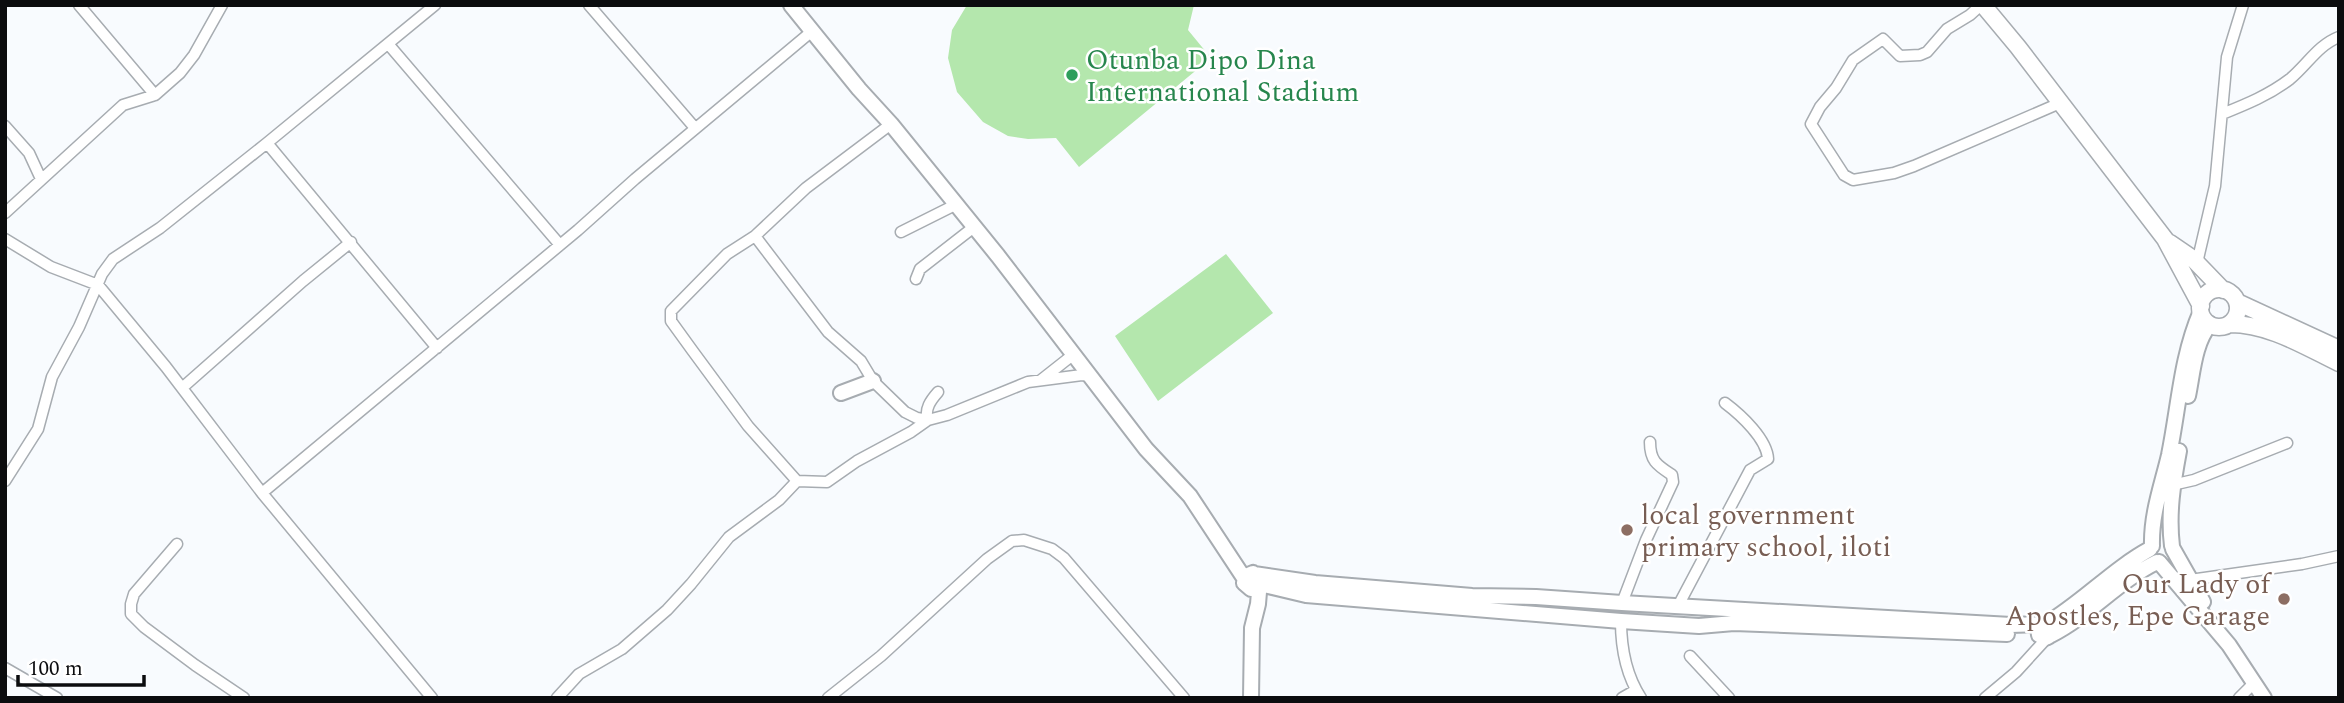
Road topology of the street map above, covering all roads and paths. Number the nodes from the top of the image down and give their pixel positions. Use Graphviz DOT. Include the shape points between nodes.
graph roads {
  1 [pos="79,5"];
  2 [pos="222,5"];
  3 [pos="435,5"];
  4 [pos="589,5"];
  5 [pos="790,5"];
  6 [pos="1982,5"];
  7 [pos="2243,5"];
  8 [pos="811,32"];
  9 [pos="2339,37"];
  10 [pos="389,45"];
  11 [pos="155,95"];
  12 [pos="2060,103"];
  13 [pos="2222,114"];
  14 [pos="891,124"];
  15 [pos="5,126"];
  16 [pos="695,128"];
  17 [pos="267,143"];
  18 [pos="41,179"];
  19 [pos="955,205"];
  20 [pos="5,213"];
  21 [pos="974,227"];
  22 [pos="901,232"];
  23 [pos="755,236"];
  24 [pos="5,239"];
  25 [pos="2165,239"];
  26 [pos="351,242"];
  27 [pos="560,245"];
  28 [pos="2197,263"];
  29 [pos="916,279"];
  30 [pos="98,285"];
  31 [pos="2223,290"];
  32 [pos="2237,302"];
  33 [pos="2204,314"];
  34 [pos="2230,324"];
  35 [pos="437,348"];
  36 [pos="2339,349"];
  37 [pos="1074,354"];
  38 [pos="2339,363"];
  39 [pos="1091,376"];
  40 [pos="1041,380"];
  41 [pos="873,381"];
  42 [pos="182,388"];
  43 [pos="938,392"];
  44 [pos="841,393"];
  45 [pos="1726,403"];
  46 [pos="928,419"];
  47 [pos="1650,442"];
  48 [pos="2287,443"];
  49 [pos="5,481"];
  50 [pos="797,481"];
  51 [pos="2172,485"];
  52 [pos="262,493"];
  53 [pos="177,544"];
  54 [pos="2173,548"];
  55 [pos="2155,555"];
  56 [pos="2339,556"];
  57 [pos="2190,580"];
  58 [pos="1252,582"];
  59 [pos="1622,603"];
  60 [pos="1678,607"];
  61 [pos="1621,621"];
  62 [pos="2045,631"];
  63 [pos="2229,646"];
  64 [pos="1690,656"];
  65 [pos="5,668"];
  66 [pos="2254,683"];
  67 [pos="1639,694"];
  68 [pos="1991,695"];
  69 [pos="57,698"];
  70 [pos="244,698"];
  71 [pos="432,698"];
  72 [pos="558,698"];
  73 [pos="828,698"];
  74 [pos="1184,698"];
  75 [pos="1251,698"];
  76 [pos="1622,698"];
  77 [pos="1730,698"];
  78 [pos="2239,698"];
  79 [pos="2264,698"];
  1 -- 11 [label="street"];
  2 -- 11 [label="street" via="194,55"];
  3 -- 10 [label="street"];
  4 -- 16 [label="street"];
  5 -- 8 [label="street"];
  6 -- 12 [label="main road"];
  6 -- 12 [label="street" via="1920,55 1900,56 1883,38 1853,60 1811,124 1844,175 1853,180 1894,173"];
  7 -- 13 [label="street" via="2227,57"];
  8 -- 14 [label="street"];
  8 -- 16 [label="street"];
  9 -- 13 [label="street" via="2326,42 2272,93"];
  10 -- 17 [label="street"];
  10 -- 27 [label="street"];
  11 -- 18 [label="street" via="123,105"];
  12 -- 25 [label="main road"];
  13 -- 28 [label="street" via="2215,186"];
  14 -- 19 [label="street"];
  14 -- 23 [label="street" via="807,188"];
  15 -- 18 [label="street" via="29,153"];
  16 -- 27 [label="street"];
  17 -- 26 [label="street"];
  17 -- 30 [label="street" via="160,228 113,259"];
  18 -- 20 [label="street"];
  19 -- 21 [label="street"];
  19 -- 22 [label="street"];
  21 -- 29 [label="street" via="920,269"];
  21 -- 37 [label="street"];
  23 -- 41 [label="street" via="828,332 861,361"];
  23 -- 50 [label="street" via="727,254 671,311 671,321 748,426"];
  24 -- 30 [label="street" via="51,267"];
  25 -- 28 [label="main road"];
  25 -- 33 [label="main road"];
  26 -- 35 [label="street"];
  26 -- 42 [label="street"];
  27 -- 35 [label="street"];
  28 -- 31 [label="main road"];
  30 -- 42 [label="street"];
  30 -- 49 [label="street" via="52,377 38,429"];
  31 -- 32 [label="main road"];
  31 -- 33 [label="main road" via="2206,295"];
  32 -- 34 [label="main road" via="2237,314"];
  32 -- 36 [label="main road"];
  33 -- 34 [label="main road" via="2220,327"];
  33 -- 51 [label="street"];
  33 -- 55 [label="street" via="2184,360 2153,521"];
  34 -- 38 [label="main road" via="2267,330"];
  35 -- 52 [label="street"];
  37 -- 39 [label="street"];
  37 -- 40 [label="street"];
  39 -- 40 [label="street"];
  39 -- 58 [label="street" via="1146,449 1190,496"];
  40 -- 46 [label="street"];
  41 -- 44 [label="street"];
  41 -- 46 [label="street" via="905,412"];
  42 -- 52 [label="street"];
  43 -- 46 [label="street" via="928,404"];
  45 -- 60 [label="street" via="1754,432 1768,451 1768,459 1750,470"];
  46 -- 50 [label="street" via="827,482"];
  47 -- 59 [label="street" via="1654,463 1672,475 1673,482"];
  48 -- 51 [label="street"];
  50 -- 72 [label="street" via="729,537 667,610 622,649 579,674"];
  51 -- 54 [label="street"];
  52 -- 71 [label="street"];
  53 -- 70 [label="street" via="134,594 131,614 195,666"];
  54 -- 55 [label="street" via="2170,559"];
  54 -- 55 [label="street" via="2164,540 2157,541"];
  54 -- 57 [label="street"];
  55 -- 62 [label="street" via="2073,624"];
  55 -- 63 [label="street"];
  56 -- 57 [label="street"];
  57 -- 63 [label="street"];
  58 -- 59 [label="street" via="1283,579 1445,594"];
  58 -- 61 [label="street" via="1306,595"];
  58 -- 75 [label="street" via="1258,604 1252,628"];
  59 -- 60 [label="street"];
  60 -- 62 [label="street" via="2011,625"];
  61 -- 62 [label="street" via="1986,634"];
  61 -- 67 [label="street" via="1621,646"];
  62 -- 68 [label="street" via="2016,672"];
  63 -- 66 [label="street"];
  64 -- 77 [label="street"];
  65 -- 69 [label="street"];
  66 -- 78 [label="street"];
  66 -- 79 [label="street"];
  67 -- 76 [label="street"];
  73 -- 74 [label="street" via="987,559 1012,541 1024,540 1065,558"];
}
